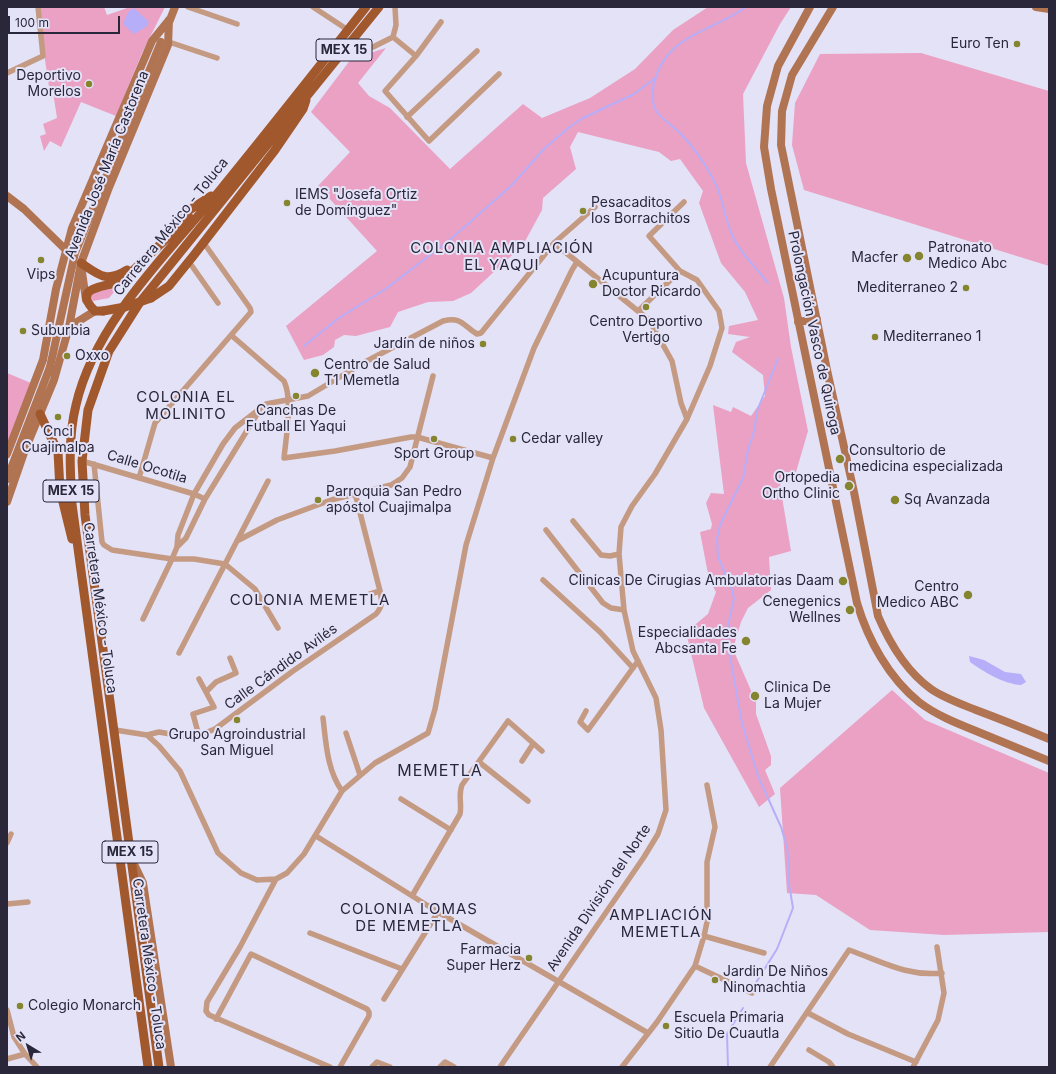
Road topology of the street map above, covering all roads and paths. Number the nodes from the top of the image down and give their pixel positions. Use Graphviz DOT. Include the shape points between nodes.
graph roads {
  1 [pos="38,7"];
  2 [pos="175,7"];
  3 [pos="188,7"];
  4 [pos="313,7"];
  5 [pos="366,7"];
  6 [pos="379,7"];
  7 [pos="395,7"];
  8 [pos="803,7"];
  9 [pos="810,7"];
  10 [pos="833,7"];
  11 [pos="1036,7"];
  12 [pos="1047,8"];
  13 [pos="169,20"];
  14 [pos="441,22"];
  15 [pos="801,22"];
  16 [pos="237,24"];
  17 [pos="348,30"];
  18 [pos="394,37"];
  19 [pos="165,42"];
  20 [pos="343,51"];
  21 [pos="477,51"];
  22 [pos="416,56"];
  23 [pos="217,58"];
  24 [pos="7,73"];
  25 [pos="499,74"];
  26 [pos="308,93"];
  27 [pos="407,116"];
  28 [pos="93,182"];
  29 [pos="108,190"];
  30 [pos="220,190"];
  31 [pos="7,196"];
  32 [pos="203,201"];
  33 [pos="684,202"];
  34 [pos="595,207"];
  35 [pos="554,243"];
  36 [pos="206,246"];
  37 [pos="65,249"];
  38 [pos="577,262"];
  39 [pos="81,263"];
  40 [pos="192,266"];
  41 [pos="680,270"];
  42 [pos="86,300"];
  43 [pos="218,304"];
  44 [pos="99,311"];
  45 [pos="638,311"];
  46 [pos="817,318"];
  47 [pos="798,322"];
  48 [pos="69,327"];
  49 [pos="232,335"];
  50 [pos="434,376"];
  51 [pos="288,399"];
  52 [pos="261,408"];
  53 [pos="40,414"];
  54 [pos="687,419"];
  55 [pos="418,437"];
  56 [pos="7,454"];
  57 [pos="493,458"];
  58 [pos="82,461"];
  59 [pos="94,464"];
  60 [pos="139,478"];
  61 [pos="7,479"];
  62 [pos="268,482"];
  63 [pos="355,493"];
  64 [pos="194,494"];
  65 [pos="205,499"];
  66 [pos="7,502"];
  67 [pos="573,521"];
  68 [pos="546,530"];
  69 [pos="237,541"];
  70 [pos="177,547"];
  71 [pos="618,554"];
  72 [pos="172,559"];
  73 [pos="225,564"];
  74 [pos="81,574"];
  75 [pos="543,580"];
  76 [pos="380,591"];
  77 [pos="370,594"];
  78 [pos="624,610"];
  79 [pos="143,619"];
  80 [pos="278,628"];
  81 [pos="179,653"];
  82 [pos="230,658"];
  83 [pos="638,661"];
  84 [pos="633,668"];
  85 [pos="199,680"];
  86 [pos="206,692"];
  87 [pos="586,710"];
  88 [pos="323,718"];
  89 [pos="115,730"];
  90 [pos="346,733"];
  91 [pos="147,735"];
  92 [pos="199,736"];
  93 [pos="1049,740"];
  94 [pos="533,744"];
  95 [pos="542,751"];
  96 [pos="522,761"];
  97 [pos="1049,761"];
  98 [pos="479,762"];
  99 [pos="360,775"];
  100 [pos="707,785"];
  101 [pos="342,791"];
  102 [pos="401,799"];
  103 [pos="528,801"];
  104 [pos="451,830"];
  105 [pos="11,834"];
  106 [pos="316,836"];
  107 [pos="7,843"];
  108 [pos="131,857"];
  109 [pos="276,879"];
  110 [pos="412,896"];
  111 [pos="28,902"];
  112 [pos="7,904"];
  113 [pos="438,912"];
  114 [pos="310,933"];
  115 [pos="704,936"];
  116 [pos="937,947"];
  117 [pos="764,953"];
  118 [pos="695,966"];
  119 [pos="402,970"];
  120 [pos="942,974"];
  121 [pos="558,981"];
  122 [pos="752,993"];
  123 [pos="384,999"];
  124 [pos="7,1010"];
  125 [pos="808,1013"];
  126 [pos="216,1019"];
  127 [pos="648,1033"];
  128 [pos="809,1050"];
  129 [pos="25,1054"];
  130 [pos="7,1059"];
  131 [pos="915,1064"];
  132 [pos="37,1067"];
  133 [pos="148,1067"];
  134 [pos="159,1067"];
  135 [pos="171,1067"];
  136 [pos="330,1067"];
  137 [pos="340,1067"];
  138 [pos="372,1067"];
  139 [pos="390,1067"];
  140 [pos="440,1067"];
  141 [pos="454,1067"];
  142 [pos="500,1067"];
  143 [pos="622,1067"];
  144 [pos="770,1067"];
  145 [pos="833,1067"];
  1 -- 24 [label="street" via="43,56"];
  2 -- 13 [label="street, Avenida José María Castorena"];
  3 -- 16 [label="street"];
  4 -- 17 [label="street"];
  5 -- 17 [label="main road, Carretera México - Toluca / MEX 15"];
  6 -- 20 [label="main road, Carretera México - Toluca / MEX 15"];
  7 -- 18 [label="street"];
  8 -- 15 [label="street"];
  9 -- 15 [label="street, Prolongación Vasco de Quiroga"];
  10 -- 46 [label="street, Prolongación Vasco de Quiroga" via="792,75 782,111 782,145"];
  11 -- 12 [label="street"];
  13 -- 19 [label="street, Avenida José María Castorena"];
  13 -- 28 [label="street, Avenida José María Castorena" via="152,41"];
  14 -- 22 [label="street"];
  15 -- 47 [label="street, Prolongación Vasco de Quiroga" via="778,66 767,106 764,147"];
  17 -- 30 [label="main road, Carretera México - Toluca / MEX 15"];
  18 -- 20 [label="street" via="373,47"];
  18 -- 22 [label="street"];
  19 -- 23 [label="street"];
  19 -- 29 [label="street, Avenida José María Castorena"];
  19 -- 61 [label="street, Avenida José María Castorena, bridge" via="74,253 50,367"];
  20 -- 26 [label="main road, Carretera México - Toluca / MEX 15"];
  21 -- 27 [label="street"];
  22 -- 27 [label="street" via="385,91"];
  25 -- 27 [label="street" via="429,141"];
  26 -- 44 [label="main road, bridge" via="303,109 265,163 169,286 152,298"];
  26 -- 58 [label="main road, Carretera México - Toluca / MEX 15" via="140,302 123,327 109,351 88,410"];
  28 -- 29 [label="street"];
  28 -- 37 [label="street, Avenida José María Castorena"];
  29 -- 39 [label="street, Avenida José María Castorena"];
  30 -- 32 [label="main road"];
  30 -- 74 [label="main road, Carretera México - Toluca / MEX 15" via="141,282 102,342 87,371 75,405 70,457 72,504"];
  31 -- 37 [label="street"];
  32 -- 39 [label="main road" via="188,211 129,269 119,275 99,275"];
  32 -- 42 [label="main road" via="123,280 95,288"];
  33 -- 41 [label="street, Avenida División del Norte" via="650,236"];
  34 -- 35 [label="street"];
  35 -- 38 [label="street"];
  35 -- 51 [label="street" via="481,332 477,334 462,322 453,319 443,321 308,396"];
  36 -- 49 [label="street" via="250,308 249,316"];
  37 -- 39 [label="street"];
  37 -- 56 [label="street, Avenida José María Castorena" via="43,360"];
  38 -- 45 [label="street"];
  38 -- 57 [label="street" via="534,348"];
  39 -- 42 [label="street"];
  39 -- 48 [label="street, Avenida José María Castorena"];
  40 -- 43 [label="street"];
  41 -- 45 [label="street"];
  41 -- 54 [label="street, Avenida División del Norte" via="697,280 708,294 719,311 722,328 710,366"];
  42 -- 44 [label="main road"];
  44 -- 48 [label="street"];
  45 -- 54 [label="street" via="655,329 672,361 680,402"];
  46 -- 47 [label="street"];
  46 -- 93 [label="street, Prolongación Vasco de Quiroga" via="874,599 886,635 914,674 931,689 949,699"];
  47 -- 97 [label="street, Prolongación Vasco de Quiroga" via="858,603 871,641 886,664 919,702 941,716"];
  48 -- 53 [label="street, Avenida José María Castorena" via="54,380"];
  49 -- 51 [label="street" via="284,381"];
  49 -- 60 [label="street" via="155,423"];
  50 -- 55 [label="street"];
  51 -- 52 [label="street" via="271,402"];
  51 -- 55 [label="street" via="284,458"];
  52 -- 64 [label="street" via="235,428"];
  52 -- 65 [label="street"];
  53 -- 66 [label="street, Avenida José María Castorena"];
  53 -- 74 [label="main road" via="58,452 60,490"];
  54 -- 71 [label="street, Avenida División del Norte" via="655,474 632,506 622,527"];
  55 -- 57 [label="street"];
  55 -- 63 [label="street" via="410,467 402,478 391,485"];
  57 -- 99 [label="street" via="466,545 432,725 422,738 386,756"];
  58 -- 59 [label="street, Calle Ocotila"];
  58 -- 89 [label="main road, Carretera México - Toluca / MEX 15" via="85,515"];
  59 -- 60 [label="street, Calle Ocotila"];
  59 -- 72 [label="street" via="104,546 112,550"];
  60 -- 64 [label="street, Calle Ocotila"];
  62 -- 69 [label="street"];
  63 -- 69 [label="street" via="277,520"];
  63 -- 76 [label="street"];
  64 -- 65 [label="street, Calle Ocotila"];
  64 -- 70 [label="street" via="178,535"];
  65 -- 70 [label="street" via="186,538"];
  67 -- 71 [label="street" via="601,555"];
  68 -- 78 [label="street" via="603,603 611,608"];
  69 -- 73 [label="street"];
  70 -- 72 [label="street"];
  71 -- 78 [label="street, Avenida División del Norte"];
  72 -- 73 [label="street" via="194,559"];
  72 -- 79 [label="street"];
  73 -- 80 [label="street" via="254,589"];
  73 -- 81 [label="street"];
  74 -- 133 [label="main road, Carretera México - Toluca / MEX 15"];
  75 -- 84 [label="street" via="600,632"];
  76 -- 77 [label="street"];
  76 -- 92 [label="street, Calle Cándido Avilés" via="381,609 376,614 293,671 216,729"];
  78 -- 83 [label="street, Avenida División del Norte" via="633,651"];
  82 -- 86 [label="street, Calle Cándido Avilés" via="236,673 216,682"];
  83 -- 84 [label="street"];
  83 -- 121 [label="street, Avenida División del Norte" via="656,698 661,730 666,810 658,834"];
  84 -- 87 [label="street" via="588,730 580,722"];
  85 -- 86 [label="street"];
  86 -- 92 [label="street, Calle Cándido Avilés" via="214,707 193,714"];
  88 -- 101 [label="street" via="328,757"];
  89 -- 91 [label="street, Calle Cándido Avilés"];
  89 -- 108 [label="main road, Carretera México - Toluca / MEX 15"];
  90 -- 99 [label="street"];
  91 -- 92 [label="street, Calle Cándido Avilés" via="159,732 193,738"];
  91 -- 109 [label="street" via="180,771 218,853 241,873 257,880"];
  94 -- 95 [label="street"];
  94 -- 96 [label="street"];
  94 -- 98 [label="street" via="508,721"];
  98 -- 103 [label="street"];
  98 -- 104 [label="street" via="462,785 462,807"];
  99 -- 101 [label="street"];
  100 -- 115 [label="street" via="715,827 707,862 707,922"];
  101 -- 106 [label="street"];
  102 -- 104 [label="street"];
  104 -- 110 [label="street"];
  105 -- 107 [label="street"];
  106 -- 109 [label="street" via="294,867"];
  106 -- 110 [label="street"];
  108 -- 134 [label="main road, Carretera México - Toluca / MEX 15"];
  108 -- 135 [label="street" via="143,883"];
  109 -- 126 [label="street" via="207,1002 206,1011 209,1016"];
  110 -- 113 [label="street"];
  111 -- 112 [label="street"];
  113 -- 119 [label="street"];
  113 -- 121 [label="street"];
  114 -- 119 [label="street"];
  115 -- 117 [label="street"];
  115 -- 118 [label="street"];
  116 -- 120 [label="street"];
  118 -- 122 [label="street"];
  118 -- 127 [label="street"];
  119 -- 123 [label="street"];
  120 -- 125 [label="street" via="924,975 896,969 849,950"];
  120 -- 131 [label="street" via="944,993 938,1020"];
  121 -- 127 [label="street"];
  121 -- 142 [label="street, Avenida División del Norte"];
  124 -- 129 [label="street" via="14,1037"];
  125 -- 131 [label="street"];
  125 -- 144 [label="street"];
  126 -- 136 [label="street"];
  126 -- 137 [label="street" via="251,954 367,1009 368,1016"];
  127 -- 143 [label="street"];
  128 -- 145 [label="street"];
  129 -- 130 [label="street"];
  129 -- 132 [label="street"];
  138 -- 139 [label="street" via="377,1062"];
  140 -- 141 [label="street" via="444,1062"];
}
